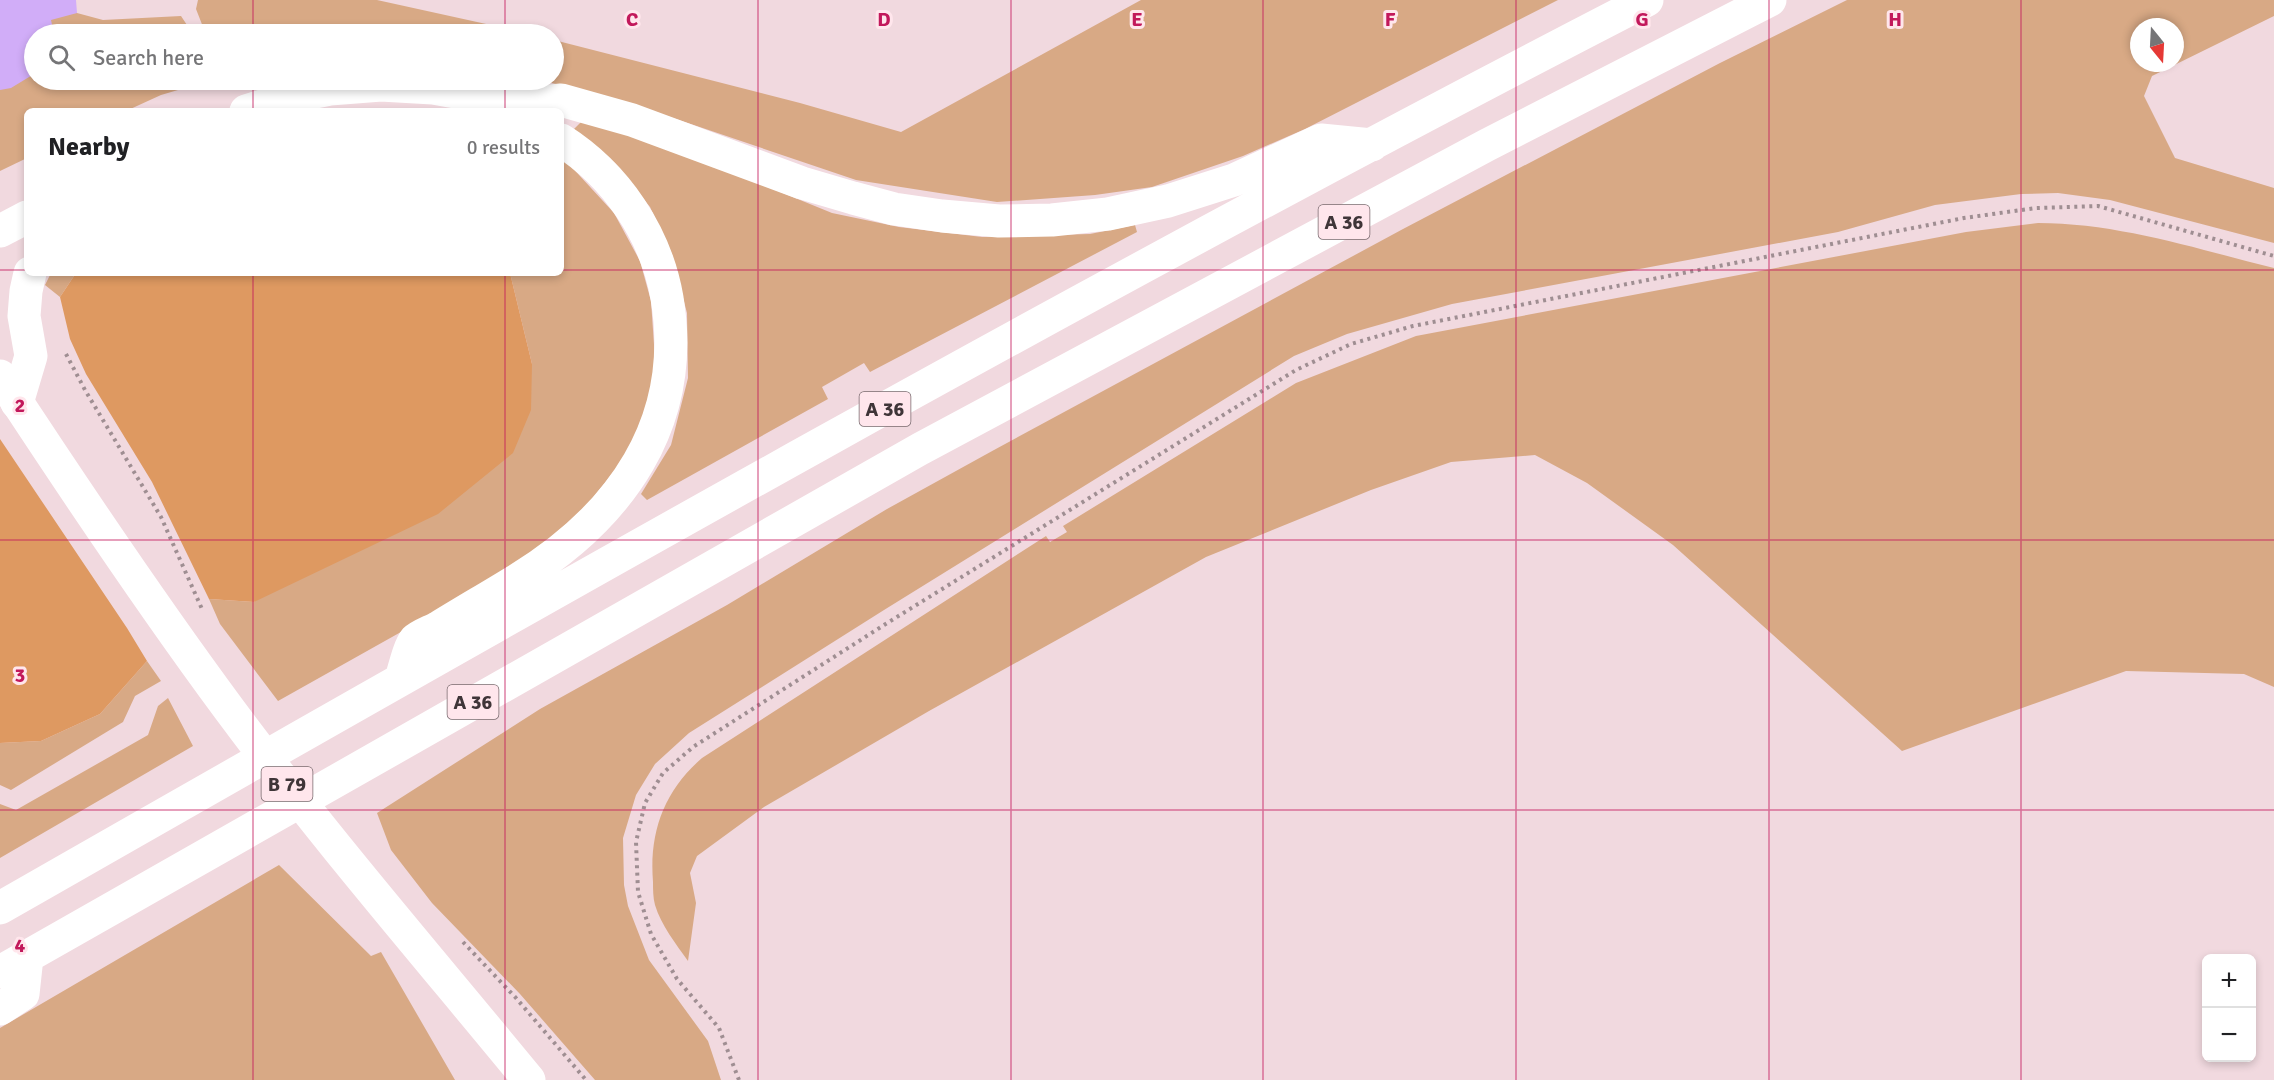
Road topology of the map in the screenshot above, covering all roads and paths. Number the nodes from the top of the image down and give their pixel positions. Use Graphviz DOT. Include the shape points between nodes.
graph roads {
  1 [pos="1647,0"];
  2 [pos="1770,0"];
  3 [pos="325,90"];
  4 [pos="443,90"];
  5 [pos="526,107"];
  6 [pos="255,108"];
  7 [pos="564,142"];
  8 [pos="1372,145"];
  9 [pos="24,219"];
  10 [pos="0,231"];
  11 [pos="2274,256"];
  12 [pos="29,276"];
  13 [pos="63,346"];
  14 [pos="9,389"];
  15 [pos="203,611"];
  16 [pos="401,679"];
  17 [pos="0,908"];
  18 [pos="461,940"];
  19 [pos="13,965"];
  20 [pos="0,1009"];
  21 [pos="528,1080"];
  22 [pos="586,1080"];
  23 [pos="739,1080"];
  1 -- 8 [label="main road, A 36"];
  2 -- 19 [label="main road, A 36" via="1487,145 920,449"];
  3 -- 6 [label="main road"];
  4 -- 5 [label="main road"];
  5 -- 8 [label="main road" via="561,100 694,142 802,183 894,209 999,221 1108,214 1168,201 1234,180 1321,140"];
  7 -- 16 [label="main road" via="592,164 618,192 639,220 652,249 670,320 669,374 658,423 628,480 603,512 528,573 414,641"];
  8 -- 16 [label="main road, A 36" via="800,456"];
  9 -- 10 [label="main road"];
  11 -- 23 [label="path" via="2098,206 2036,208 1413,326 1351,344 1296,370 894,619 693,747 663,773 645,803 636,842 638,892 651,934 677,979 719,1028"];
  12 -- 14 [label="main road" via="24,316 31,356"];
  13 -- 15 [label="path" via="161,517"];
  14 -- 21 [label="main road, B 79" via="173,633 317,824"];
  16 -- 17 [label="main road, A 36"];
  18 -- 22 [label="path"];
  19 -- 20 [label="main road" via="23,994"];
}
